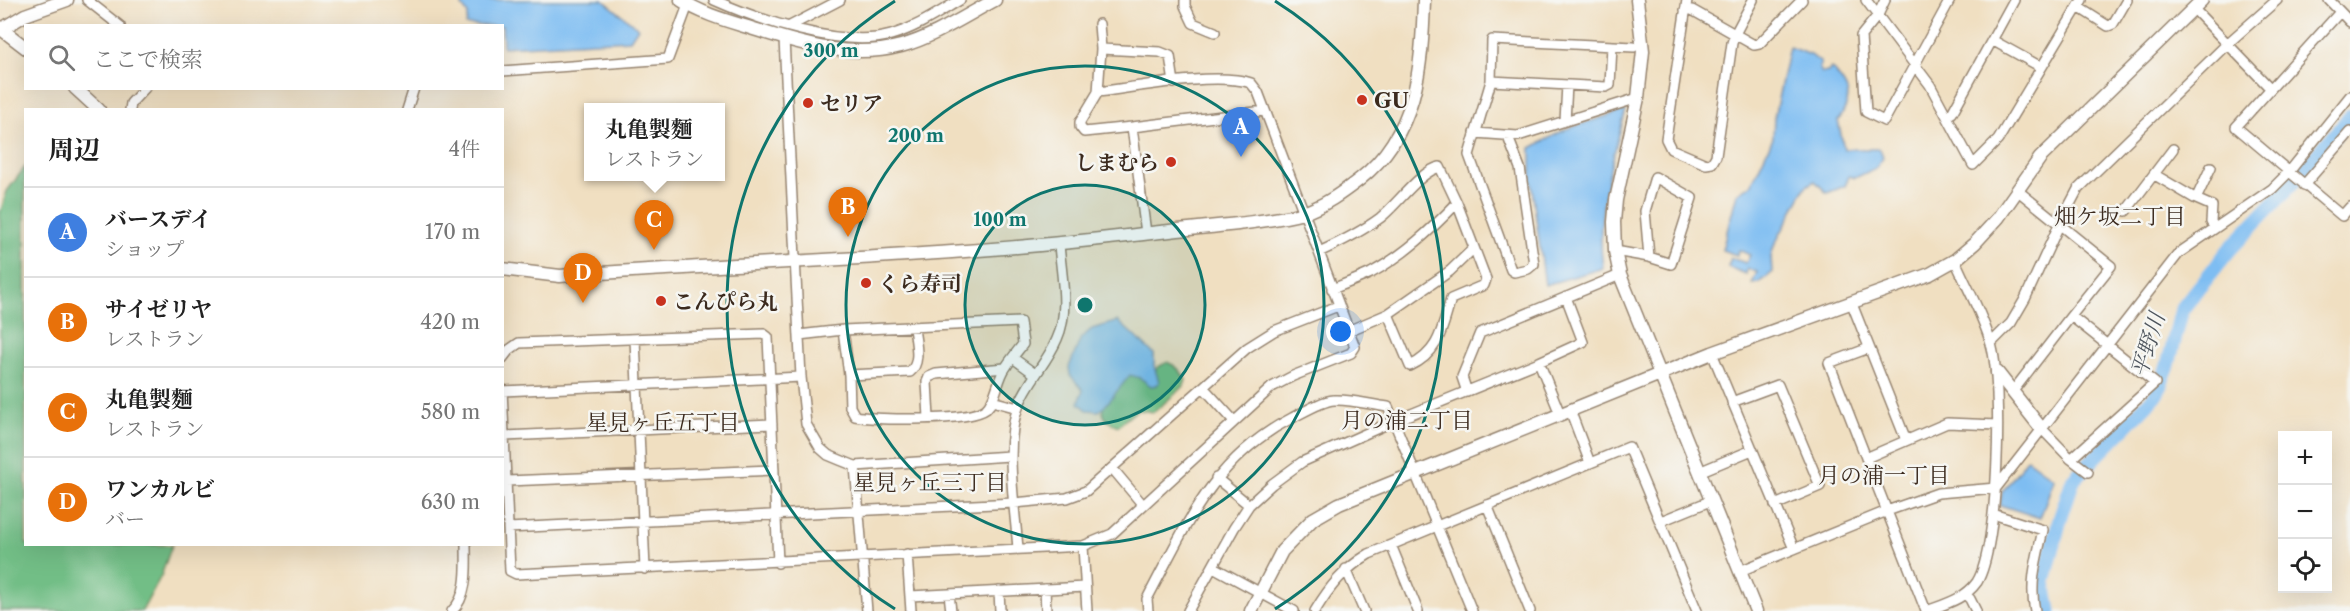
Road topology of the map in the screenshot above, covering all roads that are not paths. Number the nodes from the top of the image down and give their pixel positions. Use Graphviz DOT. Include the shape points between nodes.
graph roads {
  1 [pos="67,0"];
  2 [pos="87,0"];
  3 [pos="715,0"];
  4 [pos="840,0"];
  5 [pos="960,0"];
  6 [pos="996,0"];
  7 [pos="1185,0"];
  8 [pos="1424,0"];
  9 [pos="1637,0"];
  10 [pos="1753,0"];
  11 [pos="1802,0"];
  12 [pos="1866,0"];
  13 [pos="1885,0"];
  14 [pos="1950,0"];
  15 [pos="2014,0"];
  16 [pos="2127,0"];
  17 [pos="2277,0"];
  18 [pos="2329,0"];
  19 [pos="685,3"];
  20 [pos="2080,4"];
  21 [pos="2198,4"];
  22 [pos="1686,5"];
  23 [pos="2340,12"];
  24 [pos="1878,15"];
  25 [pos="2350,22"];
  26 [pos="118,24"];
  27 [pos="1099,24"];
  28 [pos="790,26"];
  29 [pos="0,29"];
  30 [pos="1215,32"];
  31 [pos="1735,34"];
  32 [pos="784,39"];
  33 [pos="1992,40"];
  34 [pos="2227,44"];
  35 [pos="1612,46"];
  36 [pos="24,47"];
  37 [pos="1635,47"];
  38 [pos="1101,49"];
  39 [pos="1915,65"];
  40 [pos="2041,67"];
  41 [pos="504,71"];
  42 [pos="1491,81"];
  43 [pos="1174,83"];
  44 [pos="1567,85"];
  45 [pos="2270,88"];
  46 [pos="77,90"];
  47 [pos="144,90"];
  48 [pos="413,90"];
  49 [pos="1098,92"];
  50 [pos="2350,96"];
  51 [pos="1638,98"];
  52 [pos="97,108"];
  53 [pos="130,108"];
  54 [pos="408,108"];
  55 [pos="1264,111"];
  56 [pos="1947,116"];
  57 [pos="1565,121"];
  58 [pos="1132,128"];
  59 [pos="2350,132"];
  60 [pos="1475,133"];
  61 [pos="1508,137"];
  62 [pos="2172,149"];
  63 [pos="2211,167"];
  64 [pos="2289,172"];
  65 [pos="2155,175"];
  66 [pos="2304,185"];
  67 [pos="2017,190"];
  68 [pos="2196,199"];
  69 [pos="1457,203"];
  70 [pos="2350,207"];
  71 [pos="2126,211"];
  72 [pos="1304,212"];
  73 [pos="2060,223"];
  74 [pos="2215,228"];
  75 [pos="1146,233"];
  76 [pos="1059,244"];
  77 [pos="1474,248"];
  78 [pos="1615,251"];
  79 [pos="1319,252"];
  80 [pos="1649,257"];
  81 [pos="1955,260"];
  82 [pos="796,263"];
  83 [pos="504,269"];
  84 [pos="1620,275"];
  85 [pos="1332,290"];
  86 [pos="1566,297"];
  87 [pos="1852,304"];
  88 [pos="1338,306"];
  89 [pos="1389,314"];
  90 [pos="2071,316"];
  91 [pos="914,327"];
  92 [pos="843,330"];
  93 [pos="1348,331"];
  94 [pos="799,335"];
  95 [pos="635,339"];
  96 [pos="1991,343"];
  97 [pos="2106,345"];
  98 [pos="1869,348"];
  99 [pos="1712,353"];
  100 [pos="504,356"];
  101 [pos="1013,358"];
  102 [pos="1539,362"];
  103 [pos="1005,368"];
  104 [pos="1997,372"];
  105 [pos="1035,374"];
  106 [pos="1658,374"];
  107 [pos="849,375"];
  108 [pos="801,377"];
  109 [pos="770,378"];
  110 [pos="637,384"];
  111 [pos="1203,387"];
  112 [pos="504,390"];
  113 [pos="2013,391"];
  114 [pos="1467,392"];
  115 [pos="992,401"];
  116 [pos="1732,402"];
  117 [pos="1018,408"];
  118 [pos="1565,412"];
  119 [pos="504,413"];
  120 [pos="929,418"];
  121 [pos="1234,421"];
  122 [pos="1395,421"];
  123 [pos="772,424"];
  124 [pos="1997,425"];
  125 [pos="2041,428"];
  126 [pos="639,430"];
  127 [pos="505,436"];
  128 [pos="1906,440"];
  129 [pos="1752,450"];
  130 [pos="1010,456"];
  131 [pos="1866,458"];
  132 [pos="2071,459"];
  133 [pos="1590,463"];
  134 [pos="855,466"];
  135 [pos="1112,468"];
  136 [pos="774,470"];
  137 [pos="1417,472"];
  138 [pos="1699,472"];
  139 [pos="2088,472"];
  140 [pos="641,475"];
  141 [pos="1216,478"];
  142 [pos="507,481"];
  143 [pos="1996,488"];
  144 [pos="1710,501"];
  145 [pos="1014,503"];
  146 [pos="1143,505"];
  147 [pos="1249,505"];
  148 [pos="1487,505"];
  149 [pos="1775,506"];
  150 [pos="859,511"];
  151 [pos="1887,511"];
  152 [pos="776,514"];
  153 [pos="1993,514"];
  154 [pos="643,521"];
  155 [pos="1661,522"];
  156 [pos="1437,526"];
  157 [pos="508,528"];
  158 [pos="1391,545"];
  159 [pos="466,546"];
  160 [pos="1083,546"];
  161 [pos="1018,549"];
  162 [pos="1794,549"];
  163 [pos="907,554"];
  164 [pos="862,559"];
  165 [pos="778,563"];
  166 [pos="1213,567"];
  167 [pos="645,569"];
  168 [pos="1346,569"];
  169 [pos="1740,571"];
  170 [pos="1085,586"];
  171 [pos="1046,589"];
  172 [pos="999,591"];
  173 [pos="1260,593"];
  174 [pos="949,594"];
  175 [pos="1965,594"];
  176 [pos="910,596"];
  177 [pos="452,611"];
  178 [pos="867,611"];
  179 [pos="911,611"];
  180 [pos="951,611"];
  181 [pos="1000,611"];
  182 [pos="1046,611"];
  183 [pos="1087,611"];
  184 [pos="1148,611"];
  185 [pos="1188,611"];
  186 [pos="1251,611"];
  187 [pos="1294,611"];
  188 [pos="1315,611"];
  189 [pos="1364,611"];
  190 [pos="1418,611"];
  191 [pos="1472,611"];
  192 [pos="1530,611"];
  193 [pos="1697,611"];
  194 [pos="1756,611"];
  195 [pos="1926,611"];
  196 [pos="1976,611"];
  197 [pos="2035,611"];
  1 -- 29 [label="street"];
  2 -- 26 [label="street"];
  3 -- 28 [label="street" via="756,18"];
  4 -- 28 [label="street"];
  5 -- 28 [label="street" via="889,36 843,39"];
  6 -- 32 [label="street" via="943,28 881,50 840,51"];
  7 -- 30 [label="street" via="1193,23"];
  8 -- 72 [label="street" via="1421,64 1398,136 1362,177 1321,206"];
  9 -- 51 [label="street" via="1643,51"];
  10 -- 31 [label="street"];
  11 -- 31 [label="street" via="1759,44"];
  12 -- 24 [label="street"];
  13 -- 24 [label="street"];
  14 -- 39 [label="street"];
  15 -- 33 [label="street"];
  16 -- 20 [label="street" via="2108,26"];
  17 -- 34 [label="street"];
  18 -- 23 [label="street"];
  19 -- 32 [label="street"];
  19 -- 41 [label="street" via="668,59"];
  20 -- 40 [label="street"];
  21 -- 34 [label="street"];
  21 -- 67 [label="street" via="2067,130"];
  22 -- 31 [label="street"];
  22 -- 31 [label="street" via="1666,139 1671,149 1706,164 1716,156"];
  23 -- 25 [label="street"];
  23 -- 45 [label="street"];
  24 -- 39 [label="street"];
  24 -- 39 [label="street" via="1861,36 1866,112 1884,121"];
  27 -- 38 [label="street"];
  29 -- 36 [label="street"];
  32 -- 82 [label="street"];
  33 -- 40 [label="street"];
  33 -- 56 [label="street" via="1952,114"];
  34 -- 45 [label="street"];
  34 -- 73 [label="street" via="2078,189"];
  35 -- 37 [label="street"];
  35 -- 42 [label="street" via="1492,40"];
  35 -- 44 [label="street" via="1610,85"];
  38 -- 43 [label="street" via="1170,56"];
  38 -- 49 [label="street"];
  39 -- 56 [label="street"];
  40 -- 56 [label="street" via="1998,140 1973,165"];
  42 -- 44 [label="street"];
  42 -- 60 [label="street"];
  43 -- 49 [label="street"];
  43 -- 55 [label="street" via="1231,79 1251,83"];
  44 -- 57 [label="street"];
  45 -- 64 [label="street" via="2236,127"];
  46 -- 52 [label="street"];
  47 -- 53 [label="street"];
  48 -- 54 [label="street"];
  49 -- 58 [label="street" via="1080,122 1084,132"];
  50 -- 64 [label="street"];
  51 -- 57 [label="street"];
  51 -- 78 [label="street" via="1616,200"];
  55 -- 58 [label="street"];
  55 -- 72 [label="street"];
  57 -- 61 [label="street"];
  58 -- 75 [label="street"];
  59 -- 66 [label="street"];
  60 -- 61 [label="street"];
  60 -- 61 [label="street" via="1469,155 1515,272 1534,264 1520,168"];
  62 -- 65 [label="street"];
  63 -- 68 [label="street"];
  64 -- 66 [label="street"];
  64 -- 74 [label="street" via="2272,189"];
  65 -- 68 [label="street"];
  65 -- 71 [label="street"];
  66 -- 70 [label="street" via="2342,216"];
  67 -- 73 [label="street"];
  67 -- 81 [label="street" via="1998,218"];
  68 -- 74 [label="street" via="2212,206 2211,222"];
  69 -- 77 [label="street"];
  69 -- 79 [label="street" via="1440,167 1428,169 1382,217 1354,236"];
  69 -- 85 [label="street" via="1401,253 1371,273"];
  72 -- 75 [label="street" via="1262,221"];
  72 -- 79 [label="street"];
  73 -- 90 [label="street" via="2111,266"];
  73 -- 96 [label="street" via="2011,323"];
  74 -- 97 [label="street" via="2179,253"];
  75 -- 76 [label="street"];
  76 -- 82 [label="street"];
  76 -- 105 [label="street" via="1061,329"];
  77 -- 89 [label="street" via="1450,271"];
  77 -- 89 [label="street" via="1486,279 1484,285 1451,299 1439,337 1423,360 1410,366"];
  78 -- 80 [label="street"];
  78 -- 84 [label="street"];
  79 -- 85 [label="street"];
  80 -- 80 [label="street" via="1671,264 1692,198 1654,177 1645,211"];
  81 -- 87 [label="street" via="1930,274"];
  81 -- 96 [label="street"];
  82 -- 83 [label="street" via="560,276"];
  82 -- 94 [label="street"];
  84 -- 86 [label="street"];
  84 -- 106 [label="street"];
  85 -- 88 [label="street"];
  86 -- 102 [label="street" via="1583,342"];
  86 -- 114 [label="street" via="1480,333 1462,377"];
  87 -- 98 [label="street"];
  87 -- 99 [label="street"];
  88 -- 93 [label="street"];
  88 -- 111 [label="street" via="1274,331 1246,348"];
  89 -- 93 [label="street"];
  90 -- 97 [label="street"];
  90 -- 113 [label="street"];
  91 -- 92 [label="street"];
  91 -- 101 [label="street" via="1020,322 1023,344"];
  91 -- 107 [label="street" via="917,361 910,372"];
  92 -- 94 [label="street"];
  92 -- 107 [label="street"];
  93 -- 121 [label="street" via="1354,347 1352,353 1272,387"];
  94 -- 108 [label="street"];
  95 -- 100 [label="street" via="519,343"];
  95 -- 109 [label="street" via="764,334 768,337"];
  95 -- 110 [label="street"];
  96 -- 104 [label="street"];
  97 -- 125 [label="street"];
  97 -- 132 [label="street" via="2155,383"];
  98 -- 128 [label="street"];
  98 -- 131 [label="street" via="1829,363"];
  99 -- 106 [label="street"];
  99 -- 116 [label="street"];
  101 -- 103 [label="street"];
  101 -- 105 [label="street"];
  102 -- 114 [label="street"];
  102 -- 118 [label="street"];
  103 -- 115 [label="street"];
  103 -- 120 [label="street" via="929,377"];
  104 -- 113 [label="street"];
  104 -- 124 [label="street"];
  105 -- 117 [label="street"];
  106 -- 118 [label="street"];
  106 -- 138 [label="street"];
  107 -- 120 [label="street" via="850,407 855,416"];
  108 -- 109 [label="street"];
  108 -- 134 [label="street" via="806,424 812,435 828,455"];
  109 -- 110 [label="street"];
  109 -- 123 [label="street"];
  110 -- 112 [label="street"];
  110 -- 126 [label="street"];
  111 -- 121 [label="street"];
  111 -- 135 [label="street"];
  113 -- 125 [label="street"];
  114 -- 122 [label="street"];
  115 -- 117 [label="street"];
  115 -- 120 [label="street" via="976,413"];
  116 -- 129 [label="street"];
  116 -- 149 [label="street" via="1778,385 1820,486"];
  117 -- 130 [label="street"];
  118 -- 133 [label="street"];
  118 -- 137 [label="street"];
  119 -- 127 [label="street"];
  121 -- 146 [label="street"];
  122 -- 137 [label="street"];
  122 -- 141 [label="street" via="1388,407 1333,400 1270,429"];
  122 -- 147 [label="street" via="1302,462"];
  123 -- 126 [label="street"];
  123 -- 136 [label="street"];
  124 -- 128 [label="street" via="1947,423"];
  124 -- 143 [label="street"];
  125 -- 132 [label="street"];
  125 -- 143 [label="street"];
  126 -- 127 [label="street"];
  126 -- 140 [label="street"];
  127 -- 142 [label="street"];
  128 -- 131 [label="street"];
  129 -- 138 [label="street"];
  129 -- 149 [label="street"];
  130 -- 134 [label="street"];
  130 -- 145 [label="street"];
  131 -- 151 [label="street"];
  132 -- 139 [label="street"];
  133 -- 148 [label="street"];
  133 -- 155 [label="street" via="1629,447"];
  134 -- 150 [label="street"];
  135 -- 145 [label="street" via="1086,491 1067,498"];
  135 -- 146 [label="street"];
  136 -- 140 [label="street"];
  136 -- 152 [label="street"];
  137 -- 156 [label="street"];
  137 -- 173 [label="street" via="1313,519 1282,551"];
  138 -- 144 [label="street"];
  140 -- 142 [label="street"];
  140 -- 154 [label="street"];
  141 -- 147 [label="street"];
  141 -- 184 [label="street" via="1147,599"];
  142 -- 157 [label="street"];
  143 -- 151 [label="street" via="1938,493"];
  143 -- 153 [label="street"];
  144 -- 155 [label="street"];
  144 -- 169 [label="street"];
  145 -- 150 [label="street"];
  145 -- 161 [label="street"];
  146 -- 160 [label="street" via="1112,534"];
  147 -- 166 [label="street"];
  148 -- 156 [label="street"];
  148 -- 192 [label="street"];
  149 -- 162 [label="street"];
  150 -- 152 [label="street"];
  150 -- 164 [label="street"];
  151 -- 162 [label="street"];
  151 -- 195 [label="street"];
  152 -- 154 [label="street"];
  152 -- 165 [label="street"];
  153 -- 175 [label="street" via="1984,564 1977,582"];
  153 -- 197 [label="street" via="2043,530 2032,581"];
  154 -- 157 [label="street"];
  154 -- 167 [label="street"];
  155 -- 193 [label="street"];
  156 -- 158 [label="street"];
  156 -- 191 [label="street"];
  157 -- 167 [label="street" via="510,571 516,574"];
  158 -- 168 [label="street"];
  158 -- 190 [label="street"];
  159 -- 177 [label="street" via="462,597"];
  160 -- 161 [label="street"];
  160 -- 170 [label="street"];
  161 -- 163 [label="street"];
  162 -- 169 [label="street"];
  163 -- 164 [label="street"];
  163 -- 176 [label="street"];
  164 -- 165 [label="street"];
  164 -- 178 [label="street"];
  165 -- 167 [label="street"];
  166 -- 173 [label="street"];
  166 -- 185 [label="street"];
  168 -- 188 [label="street"];
  168 -- 189 [label="street"];
  169 -- 194 [label="street"];
  170 -- 171 [label="street"];
  170 -- 183 [label="street"];
  171 -- 172 [label="street"];
  171 -- 182 [label="street"];
  172 -- 174 [label="street"];
  172 -- 181 [label="street"];
  173 -- 186 [label="street"];
  173 -- 187 [label="street"];
  174 -- 176 [label="street"];
  174 -- 180 [label="street"];
  175 -- 195 [label="street"];
  175 -- 196 [label="street"];
  176 -- 179 [label="street"];
}
